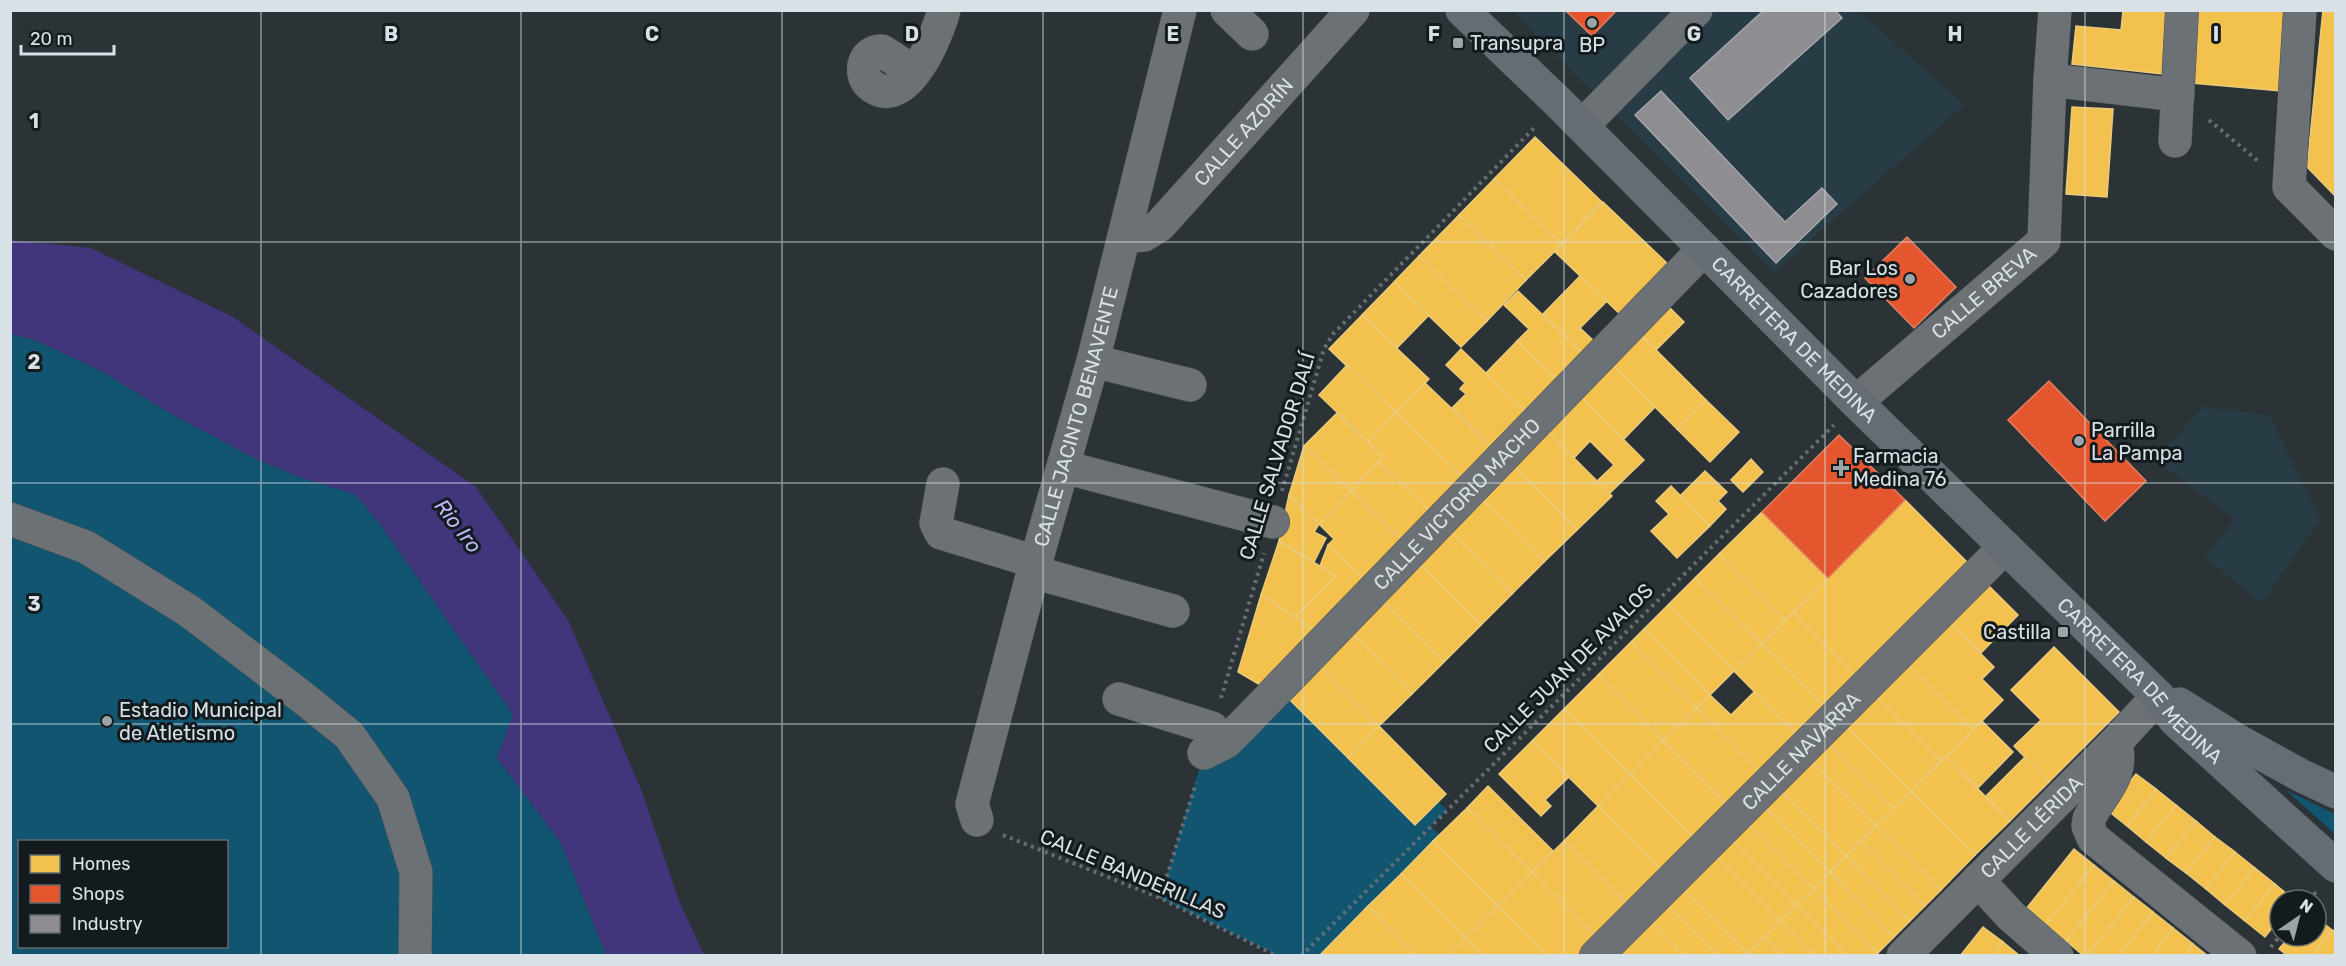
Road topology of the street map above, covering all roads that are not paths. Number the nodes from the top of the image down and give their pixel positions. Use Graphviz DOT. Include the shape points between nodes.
graph roads {
  1 [pos="944,10"];
  2 [pos="1180,10"];
  3 [pos="1227,10"];
  4 [pos="1353,10"];
  5 [pos="1462,10"];
  6 [pos="1696,10"];
  7 [pos="2055,10"];
  8 [pos="2182,10"];
  9 [pos="2300,10"];
  10 [pos="1252,34"];
  11 [pos="914,72"];
  12 [pos="2050,80"];
  13 [pos="2178,94"];
  14 [pos="1582,126"];
  15 [pos="2175,141"];
  16 [pos="2336,234"];
  17 [pos="1125,237"];
  18 [pos="1704,249"];
  19 [pos="1093,361"];
  20 [pos="1190,386"];
  21 [pos="1856,402"];
  22 [pos="1064,467"];
  23 [pos="943,484"];
  24 [pos="10,519"];
  25 [pos="1273,522"];
  26 [pos="2006,547"];
  27 [pos="1034,567"];
  28 [pos="1173,611"];
  29 [pos="2158,696"];
  30 [pos="1119,699"];
  31 [pos="2116,742"];
  32 [pos="2336,792"];
  33 [pos="976,820"];
  34 [pos="2336,866"];
  35 [pos="1978,880"];
  36 [pos="415,956"];
  37 [pos="1596,956"];
  38 [pos="1903,956"];
  39 [pos="2057,956"];
  40 [pos="2240,956"];
  1 -- 11 [label="street" via="926,56"];
  2 -- 17 [label="street, CALLE JACINTO BENAVENTE"];
  3 -- 10 [label="street"];
  4 -- 17 [label="street, CALLE AZORÍN" via="1160,225 1144,235"];
  5 -- 14 [label="main road, CARRETERA DE MEDINA"];
  6 -- 14 [label="street"];
  7 -- 12 [label="street, CALLE BREVA"];
  8 -- 13 [label="street"];
  9 -- 16 [label="street" via="2289,187"];
  12 -- 13 [label="street"];
  12 -- 21 [label="street, CALLE BREVA" via="2044,241"];
  13 -- 15 [label="street"];
  14 -- 18 [label="main road, CARRETERA DE MEDINA"];
  17 -- 19 [label="street, CALLE JACINTO BENAVENTE"];
  18 -- 21 [label="main road, CARRETERA DE MEDINA"];
  18 -- 30 [label="street, CALLE VICTORIO MACHO" via="1226,742 1208,740"];
  19 -- 20 [label="street"];
  19 -- 22 [label="street, CALLE JACINTO BENAVENTE"];
  21 -- 26 [label="main road, CARRETERA DE MEDINA"];
  22 -- 25 [label="street"];
  22 -- 27 [label="street, CALLE JACINTO BENAVENTE"];
  23 -- 27 [label="street" via="936,523 941,533"];
  24 -- 36 [label="street" via="86,548 189,611 349,735 393,798 416,872"];
  26 -- 29 [label="main road, CARRETERA DE MEDINA"];
  26 -- 37 [label="street, CALLE NAVARRA"];
  27 -- 28 [label="street"];
  27 -- 33 [label="street, CALLE JACINTO BENAVENTE" via="972,804"];
  29 -- 31 [label="street, CALLE LÉRIDA"];
  29 -- 32 [label="main road" via="2186,707 2240,742"];
  29 -- 34 [label="main road, CARRETERA DE MEDINA" via="2175,720"];
  31 -- 35 [label="street, CALLE LÉRIDA"];
  31 -- 40 [label="street" via="2115,775 2089,819 2093,838"];
  35 -- 38 [label="street, CALLE LÉRIDA"];
  35 -- 39 [label="street" via="2011,916"];
}
